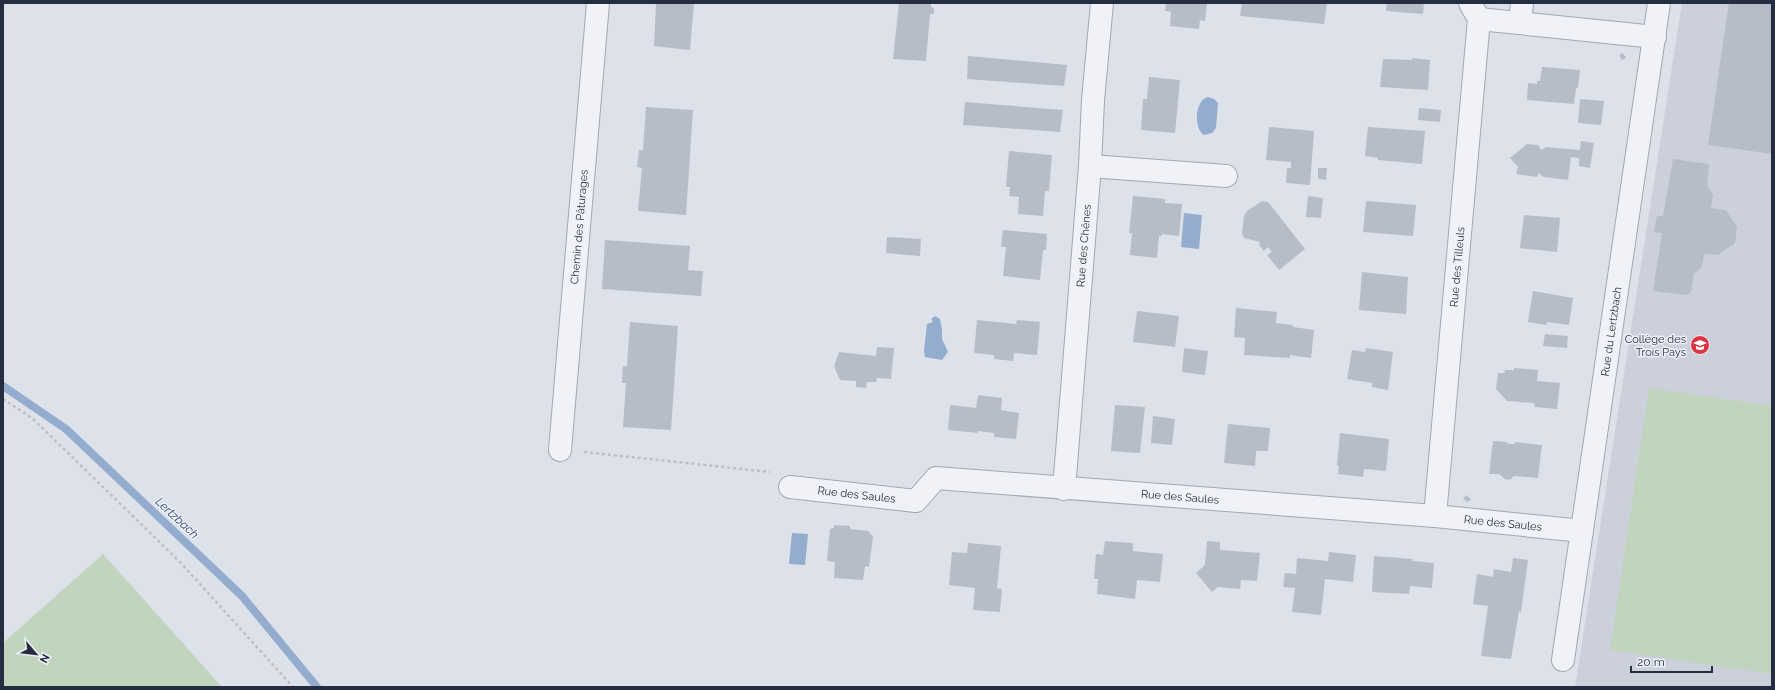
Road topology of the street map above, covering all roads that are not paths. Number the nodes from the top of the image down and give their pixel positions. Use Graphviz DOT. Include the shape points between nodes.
graph roads {
  1 [pos="598,3"];
  2 [pos="1102,3"];
  3 [pos="1659,3"];
  4 [pos="1475,11"];
  5 [pos="1521,13"];
  6 [pos="1655,37"];
  7 [pos="1090,166"];
  8 [pos="1226,176"];
  9 [pos="560,450"];
  10 [pos="790,487"];
  11 [pos="1064,489"];
  12 [pos="1435,516"];
  13 [pos="1582,531"];
  14 [pos="1563,660"];
  1 -- 9 [label="street, Chemin des Pâturages"];
  2 -- 7 [label="street, Rue des Chênes"];
  3 -- 6 [label="street, Rue du Lertzbach"];
  4 -- 5 [label="street, Rue des Tilleuls"];
  4 -- 12 [label="street, Rue des Tilleuls"];
  5 -- 6 [label="street, Rue des Tilleuls"];
  6 -- 13 [label="street, Rue du Lertzbach"];
  7 -- 8 [label="street"];
  7 -- 11 [label="street, Rue des Chênes"];
  10 -- 11 [label="street, Rue des Saules" via="916,501 936,478"];
  11 -- 12 [label="street, Rue des Saules"];
  12 -- 13 [label="street, Rue des Saules"];
  13 -- 14 [label="street, Rue du Lertzbach"];
}
